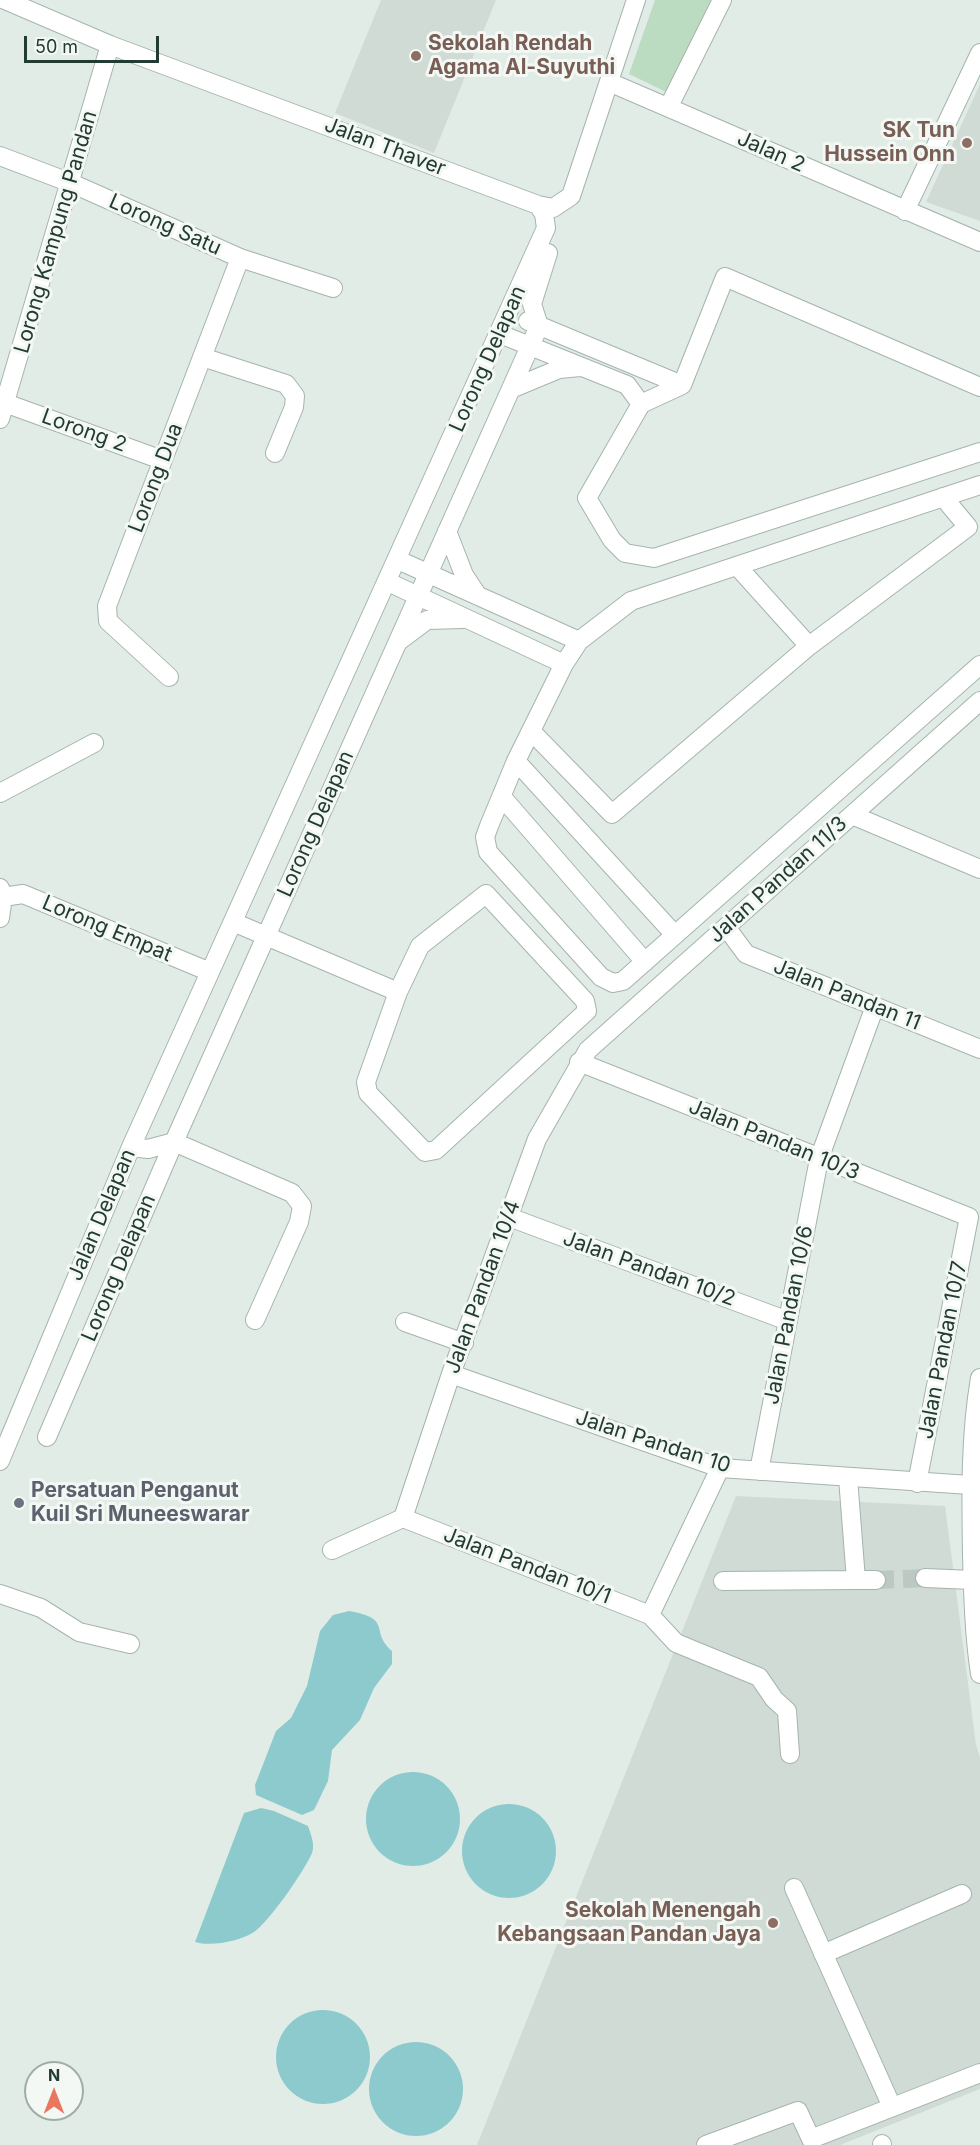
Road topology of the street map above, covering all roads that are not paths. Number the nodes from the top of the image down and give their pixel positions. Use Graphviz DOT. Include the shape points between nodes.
graph roads {
  1 [pos="5,0"];
  2 [pos="636,0"];
  3 [pos="722,0"];
  4 [pos="111,45"];
  5 [pos="980,53"];
  6 [pos="609,82"];
  7 [pos="669,106"];
  8 [pos="0,156"];
  9 [pos="71,183"];
  10 [pos="545,207"];
  11 [pos="905,211"];
  12 [pos="980,242"];
  13 [pos="240,258"];
  14 [pos="333,288"];
  15 [pos="510,312"];
  16 [pos="539,326"];
  17 [pos="500,334"];
  18 [pos="529,347"];
  19 [pos="202,357"];
  20 [pos="582,367"];
  21 [pos="635,367"];
  22 [pos="627,385"];
  23 [pos="682,385"];
  24 [pos="980,387"];
  25 [pos="510,389"];
  26 [pos="641,404"];
  27 [pos="2,411"];
  28 [pos="980,452"];
  29 [pos="275,453"];
  30 [pos="162,460"];
  31 [pos="980,485"];
  32 [pos="943,497"];
  33 [pos="447,531"];
  34 [pos="398,560"];
  35 [pos="736,566"];
  36 [pos="428,574"];
  37 [pos="388,582"];
  38 [pos="418,596"];
  39 [pos="478,596"];
  40 [pos="468,619"];
  41 [pos="579,641"];
  42 [pos="397,642"];
  43 [pos="809,646"];
  44 [pos="564,664"];
  45 [pos="980,665"];
  46 [pos="169,677"];
  47 [pos="980,701"];
  48 [pos="531,731"];
  49 [pos="94,743"];
  50 [pos="516,761"];
  51 [pos="0,792"];
  52 [pos="502,797"];
  53 [pos="852,815"];
  54 [pos="980,868"];
  55 [pos="1,892"];
  56 [pos="0,918"];
  57 [pos="233,922"];
  58 [pos="726,927"];
  59 [pos="675,935"];
  60 [pos="266,936"];
  61 [pos="645,962"];
  62 [pos="210,972"];
  63 [pos="398,992"];
  64 [pos="875,1006"];
  65 [pos="980,1049"];
  66 [pos="579,1062"];
  67 [pos="174,1142"];
  68 [pos="130,1147"];
  69 [pos="819,1159"];
  70 [pos="509,1217"];
  71 [pos="969,1217"];
  72 [pos="255,1320"];
  73 [pos="788,1320"];
  74 [pos="405,1322"];
  75 [pos="464,1343"];
  76 [pos="451,1374"];
  77 [pos="980,1378"];
  78 [pos="47,1437"];
  79 [pos="0,1461"];
  80 [pos="720,1468"];
  81 [pos="759,1471"];
  82 [pos="848,1478"];
  83 [pos="916,1483"];
  84 [pos="970,1485"];
  85 [pos="403,1518"];
  86 [pos="332,1550"];
  87 [pos="925,1578"];
  88 [pos="856,1580"];
  89 [pos="876,1580"];
  90 [pos="973,1580"];
  91 [pos="723,1581"];
  92 [pos="0,1594"];
  93 [pos="650,1615"];
  94 [pos="130,1644"];
  95 [pos="980,1674"];
  96 [pos="790,1755"];
  97 [pos="794,1888"];
  98 [pos="962,1894"];
  99 [pos="823,1954"];
  100 [pos="980,2073"];
  101 [pos="892,2107"];
  102 [pos="706,2145"];
  1 -- 4 [label="street, Jalan Thaver"];
  2 -- 6 [label="street"];
  3 -- 7 [label="street"];
  4 -- 9 [label="street, Lorong Kampung Pandan"];
  4 -- 10 [label="street, Jalan Thaver"];
  5 -- 11 [label="street"];
  6 -- 7 [label="street, Jalan 2"];
  6 -- 10 [label="street" via="571,196"];
  7 -- 11 [label="street, Jalan 2"];
  8 -- 9 [label="street, Lorong Satu"];
  9 -- 13 [label="street, Lorong Satu"];
  9 -- 27 [label="street, Lorong Kampung Pandan"];
  10 -- 15 [label="street, Lorong Delapan" via="546,228"];
  10 -- 16 [label="street, Lorong Delapan" via="557,231 533,293"];
  11 -- 12 [label="street, Jalan 2"];
  13 -- 14 [label="street, Lorong Satu"];
  13 -- 19 [label="street, Lorong Dua"];
  15 -- 16 [label="street"];
  15 -- 17 [label="street, Lorong Delapan"];
  16 -- 18 [label="street, Lorong Delapan"];
  16 -- 21 [label="street"];
  17 -- 18 [label="street"];
  17 -- 34 [label="street, Lorong Delapan"];
  18 -- 20 [label="street"];
  18 -- 25 [label="street, Lorong Delapan"];
  19 -- 29 [label="street" via="286,384 295,396 294,407"];
  19 -- 30 [label="street, Lorong Dua"];
  20 -- 22 [label="street"];
  20 -- 25 [label="street" via="559,369"];
  21 -- 22 [label="street"];
  21 -- 23 [label="street"];
  22 -- 26 [label="street"];
  23 -- 24 [label="street" via="725,277"];
  23 -- 26 [label="street"];
  25 -- 33 [label="street, Lorong Delapan"];
  26 -- 28 [label="street" via="587,498 612,540 625,553 654,558"];
  27 -- 30 [label="street, Lorong 2"];
  30 -- 46 [label="street, Lorong Dua" via="106,614 108,621"];
  31 -- 32 [label="street"];
  32 -- 35 [label="street"];
  32 -- 43 [label="street" via="968,527"];
  33 -- 36 [label="street, Lorong Delapan"];
  33 -- 39 [label="street" via="464,575"];
  34 -- 36 [label="street"];
  34 -- 37 [label="street, Lorong Delapan"];
  35 -- 41 [label="street" via="631,601"];
  35 -- 43 [label="street"];
  36 -- 38 [label="street, Lorong Delapan"];
  36 -- 39 [label="street"];
  37 -- 38 [label="street"];
  37 -- 57 [label="street, Lorong Delapan"];
  38 -- 40 [label="street"];
  38 -- 42 [label="street, Lorong Delapan"];
  39 -- 41 [label="street"];
  40 -- 42 [label="street" via="427,620"];
  40 -- 44 [label="street"];
  41 -- 44 [label="street"];
  42 -- 60 [label="street, Lorong Delapan"];
  43 -- 48 [label="street" via="612,814"];
  44 -- 48 [label="street"];
  45 -- 59 [label="street"];
  47 -- 53 [label="street, Jalan Pandan 11/3"];
  48 -- 50 [label="street"];
  49 -- 51 [label="street"];
  50 -- 52 [label="street"];
  50 -- 59 [label="street"];
  52 -- 61 [label="street"];
  52 -- 61 [label="street" via="485,837 488,852 601,977 613,983 623,981"];
  53 -- 54 [label="street"];
  53 -- 58 [label="street, Jalan Pandan 11/3"];
  55 -- 56 [label="street"];
  55 -- 62 [label="street, Lorong Empat" via="23,894"];
  57 -- 60 [label="street"];
  57 -- 62 [label="street, Lorong Delapan"];
  58 -- 64 [label="street, Jalan Pandan 11" via="746,954"];
  58 -- 66 [label="street, Jalan Pandan 11/3"];
  59 -- 61 [label="street"];
  60 -- 63 [label="street"];
  60 -- 67 [label="street, Lorong Delapan"];
  62 -- 68 [label="street, Jalan Delapan"];
  63 -- 63 [label="street" via="365,1086 425,1152 436,1150 587,1011 585,1001 486,894 427,938"];
  64 -- 65 [label="street, Jalan Pandan 11"];
  64 -- 69 [label="street, Jalan Pandan 10/6"];
  66 -- 69 [label="street, Jalan Pandan 10/3"];
  66 -- 70 [label="street, Jalan Pandan 10/4" via="537,1139"];
  67 -- 68 [label="street" via="148,1149"];
  67 -- 72 [label="street" via="292,1193 302,1206"];
  67 -- 78 [label="street, Lorong Delapan"];
  68 -- 79 [label="street, Jalan Delapan"];
  69 -- 71 [label="street, Jalan Pandan 10/3"];
  69 -- 73 [label="street, Jalan Pandan 10/6"];
  70 -- 73 [label="street, Jalan Pandan 10/2"];
  70 -- 75 [label="street, Jalan Pandan 10/4"];
  71 -- 83 [label="street, Jalan Pandan 10/7"];
  73 -- 81 [label="street, Jalan Pandan 10/6"];
  74 -- 75 [label="street"];
  75 -- 76 [label="street, Jalan Pandan 10/4"];
  76 -- 80 [label="street, Jalan Pandan 10"];
  76 -- 85 [label="street, Jalan Pandan 10/4"];
  77 -- 84 [label="street" via="972,1421"];
  80 -- 81 [label="street, Jalan Pandan 10"];
  80 -- 93 [label="street"];
  81 -- 82 [label="street, Jalan Pandan 10"];
  82 -- 83 [label="street, Jalan Pandan 10"];
  82 -- 88 [label="street"];
  83 -- 84 [label="street, Jalan Pandan 10"];
  84 -- 90 [label="street"];
  85 -- 86 [label="street"];
  85 -- 93 [label="street, Jalan Pandan 10/1"];
  87 -- 90 [label="street"];
  88 -- 89 [label="street"];
  88 -- 91 [label="street"];
  90 -- 95 [label="street"];
  92 -- 94 [label="street" via="41,1608 79,1632"];
  93 -- 96 [label="street, Jalan Pandan 10/1" via="676,1643 759,1677 787,1711"];
  97 -- 99 [label="street"];
  98 -- 99 [label="street"];
  99 -- 101 [label="street"];
  100 -- 101 [label="street"];
  101 -- 102 [label="street" via="811,2139 798,2111"];
}
